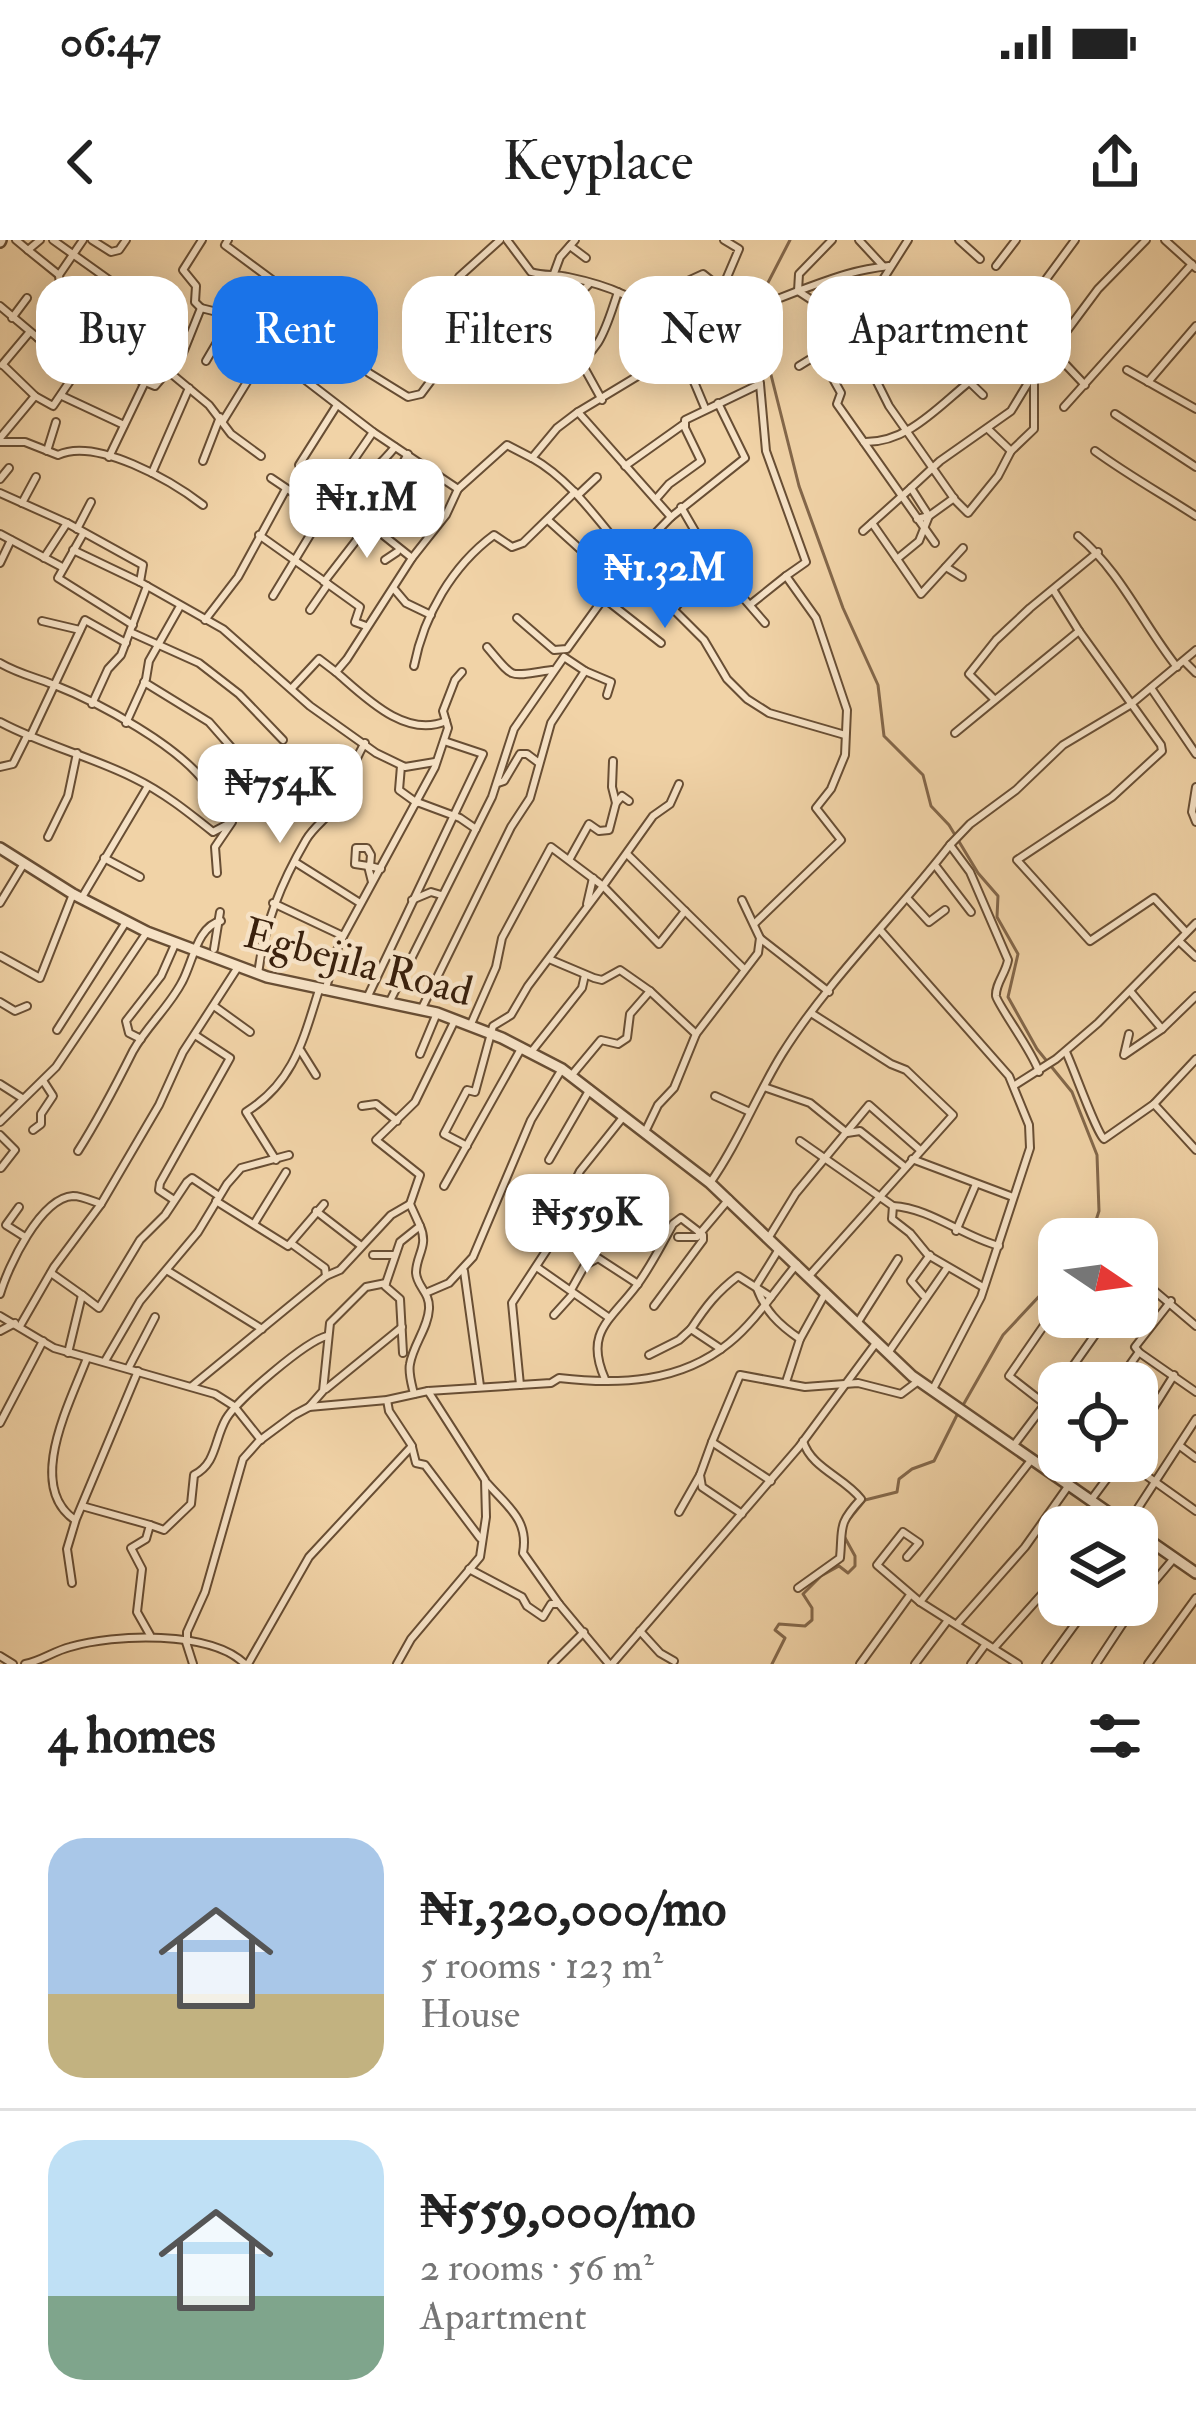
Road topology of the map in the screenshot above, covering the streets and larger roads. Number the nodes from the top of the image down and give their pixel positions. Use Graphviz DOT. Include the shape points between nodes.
graph roads {
  1 [pos="16,240"];
  2 [pos="40,240"];
  3 [pos="52,240"];
  4 [pos="88,240"];
  5 [pos="126,240"];
  6 [pos="202,240"];
  7 [pos="228,240"];
  8 [pos="504,240"];
  9 [pos="724,240"];
  10 [pos="744,240"];
  11 [pos="832,240"];
  12 [pos="859,240"];
  13 [pos="959,240"];
  14 [pos="1016,240"];
  15 [pos="1075,240"];
  16 [pos="1165,240"];
  17 [pos="905,241"];
  18 [pos="1142,241"];
  19 [pos="572,243"];
  20 [pos="739,249"];
  21 [pos="28,250"];
  22 [pos="75,254"];
  23 [pos="586,258"];
  24 [pos="980,259"];
  25 [pos="886,266"];
  26 [pos="996,266"];
  27 [pos="1194,266"];
  28 [pos="59,275"];
  29 [pos="106,276"];
  30 [pos="461,276"];
  31 [pos="553,276"];
  32 [pos="728,276"];
  33 [pos="881,276"];
  34 [pos="1048,276"];
  35 [pos="595,285"];
  36 [pos="798,291"];
  37 [pos="618,292"];
  38 [pos="783,297"];
  39 [pos="807,297"];
  40 [pos="27,298"];
  41 [pos="0,306"];
  42 [pos="201,308"];
  43 [pos="212,313"];
  44 [pos="12,317"];
  45 [pos="1071,323"];
  46 [pos="1196,326"];
  47 [pos="29,333"];
  48 [pos="36,337"];
  49 [pos="189,337"];
  50 [pos="595,346"];
  51 [pos="212,351"];
  52 [pos="807,361"];
  53 [pos="206,362"];
  54 [pos="1,366"];
  55 [pos="799,366"];
  56 [pos="1071,370"];
  57 [pos="1127,370"];
  58 [pos="1148,382"];
  59 [pos="69,384"];
  60 [pos="144,384"];
  61 [pos="184,384"];
  62 [pos="244,384"];
  63 [pos="309,384"];
  64 [pos="428,384"];
  65 [pos="593,384"];
  66 [pos="626,384"];
  67 [pos="695,384"];
  68 [pos="760,384"];
  69 [pos="836,384"];
  70 [pos="875,384"];
  71 [pos="967,384"];
  72 [pos="971,384"];
  73 [pos="1028,384"];
  74 [pos="1034,384"];
  75 [pos="1085,385"];
  76 [pos="189,388"];
  77 [pos="35,395"];
  78 [pos="61,395"];
  79 [pos="983,395"];
  80 [pos="602,400"];
  81 [pos="718,403"];
  82 [pos="337,405"];
  83 [pos="1064,407"];
  84 [pos="705,408"];
  85 [pos="1196,409"];
  86 [pos="578,412"];
  87 [pos="1115,415"];
  88 [pos="221,419"];
  89 [pos="56,422"];
  90 [pos="683,424"];
  91 [pos="124,425"];
  92 [pos="991,428"];
  93 [pos="908,431"];
  94 [pos="373,432"];
  95 [pos="0,440"];
  96 [pos="864,442"];
  97 [pos="394,446"];
  98 [pos="47,451"];
  99 [pos="1011,451"];
  100 [pos="1095,451"];
  101 [pos="408,454"];
  102 [pos="261,456"];
  103 [pos="109,457"];
  104 [pos="532,458"];
  105 [pos="203,461"];
  106 [pos="298,465"];
  107 [pos="625,466"];
  108 [pos="1196,467"];
  109 [pos="9,468"];
  110 [pos="933,468"];
  111 [pos="152,473"];
  112 [pos="36,477"];
  113 [pos="597,477"];
  114 [pos="271,478"];
  115 [pos="0,479"];
  116 [pos="911,488"];
  117 [pos="286,489"];
  118 [pos="458,489"];
  119 [pos="0,493"];
  120 [pos="576,494"];
  121 [pos="901,496"];
  122 [pos="954,498"];
  123 [pos="655,500"];
  124 [pos="335,501"];
  125 [pos="92,502"];
  126 [pos="22,503"];
  127 [pos="203,505"];
  128 [pos="681,507"];
  129 [pos="324,512"];
  130 [pos="929,516"];
  131 [pos="1196,516"];
  132 [pos="671,517"];
  133 [pos="917,519"];
  134 [pos="550,521"];
  135 [pos="67,523"];
  136 [pos="368,523"];
  137 [pos="872,523"];
  138 [pos="924,530"];
  139 [pos="80,531"];
  140 [pos="863,531"];
  141 [pos="0,534"];
  142 [pos="259,535"];
  143 [pos="1078,536"];
  144 [pos="11,540"];
  145 [pos="935,543"];
  146 [pos="963,548"];
  147 [pos="73,549"];
  148 [pos="401,551"];
  149 [pos="1098,552"];
  150 [pos="44,558"];
  151 [pos="412,558"];
  152 [pos="632,559"];
  153 [pos="897,559"];
  154 [pos="385,560"];
  155 [pos="296,561"];
  156 [pos="0,563"];
  157 [pos="714,564"];
  158 [pos="62,567"];
  159 [pos="946,567"];
  160 [pos="785,577"];
  161 [pos="613,578"];
  162 [pos="962,578"];
  163 [pos="326,583"];
  164 [pos="143,584"];
  165 [pos="394,589"];
  166 [pos="1054,591"];
  167 [pos="606,595"];
  168 [pos="272,596"];
  169 [pos="750,604"];
  170 [pos="179,607"];
  171 [pos="310,610"];
  172 [pos="674,610"];
  173 [pos="431,615"];
  174 [pos="518,618"];
  175 [pos="205,620"];
  176 [pos="42,621"];
  177 [pos="765,623"];
  178 [pos="366,626"];
  179 [pos="131,628"];
  180 [pos="80,630"];
  181 [pos="1078,631"];
  182 [pos="126,643"];
  183 [pos="161,644"];
  184 [pos="661,644"];
  185 [pos="487,647"];
  186 [pos="1196,650"];
  187 [pos="564,654"];
  188 [pos="0,663"];
  189 [pos="1180,664"];
  190 [pos="414,666"];
  191 [pos="556,670"];
  192 [pos="585,670"];
  193 [pos="336,672"];
  194 [pos="463,672"];
  195 [pos="1196,673"];
  196 [pos="144,682"];
  197 [pos="56,686"];
  198 [pos="292,688"];
  199 [pos="1151,688"];
  200 [pos="607,695"];
  201 [pos="993,698"];
  202 [pos="92,704"];
  203 [pos="1130,705"];
  204 [pos="0,722"];
  205 [pos="126,723"];
  206 [pos="443,723"];
  207 [pos="955,733"];
  208 [pos="845,735"];
  209 [pos="28,737"];
  210 [pos="445,739"];
  211 [pos="283,740"];
  212 [pos="364,743"];
  213 [pos="507,750"];
  214 [pos="77,753"];
  215 [pos="1196,754"];
  216 [pos="518,755"];
  217 [pos="613,761"];
  218 [pos="435,762"];
  219 [pos="539,763"];
  220 [pos="401,766"];
  221 [pos="0,767"];
  222 [pos="507,767"];
  223 [pos="252,771"];
  224 [pos="679,784"];
  225 [pos="148,786"];
  226 [pos="208,787"];
  227 [pos="1196,787"];
  228 [pos="629,801"];
  229 [pos="417,802"];
  230 [pos="616,803"];
  231 [pos="457,816"];
  232 [pos="1196,822"];
  233 [pos="476,829"];
  234 [pos="48,837"];
  235 [pos="950,845"];
  236 [pos="0,848"];
  237 [pos="627,854"];
  238 [pos="104,858"];
  239 [pos="569,860"];
  240 [pos="295,862"];
  241 [pos="935,865"];
  242 [pos="23,866"];
  243 [pos="381,868"];
  244 [pos="217,873"];
  245 [pos="140,877"];
  246 [pos="593,878"];
  247 [pos="372,882"];
  248 [pos="603,886"];
  249 [pos="442,895"];
  250 [pos="77,897"];
  251 [pos="908,899"];
  252 [pos="412,900"];
  253 [pos="742,900"];
  254 [pos="0,903"];
  255 [pos="273,903"];
  256 [pos="360,903"];
  257 [pos="586,908"];
  258 [pos="945,910"];
  259 [pos="685,911"];
  260 [pos="971,912"];
  261 [pos="126,922"];
  262 [pos="1196,923"];
  263 [pos="754,924"];
  264 [pos="881,931"];
  265 [pos="1185,931"];
  266 [pos="147,932"];
  267 [pos="343,936"];
  268 [pos="760,938"];
  269 [pos="1179,940"];
  270 [pos="176,942"];
  271 [pos="214,949"];
  272 [pos="197,950"];
  273 [pos="0,956"];
  274 [pos="1196,957"];
  275 [pos="549,958"];
  276 [pos="238,967"];
  277 [pos="746,970"];
  278 [pos="258,974"];
  279 [pos="585,975"];
  280 [pos="322,990"];
  281 [pos="650,991"];
  282 [pos="1130,991"];
  283 [pos="829,992"];
  284 [pos="1196,996"];
  285 [pos="367,998"];
  286 [pos="390,1001"];
  287 [pos="0,1002"];
  288 [pos="27,1006"];
  289 [pos="213,1006"];
  290 [pos="422,1008"];
  291 [pos="436,1013"];
  292 [pos="811,1013"];
  293 [pos="454,1020"];
  294 [pos="470,1025"];
  295 [pos="1162,1029"];
  296 [pos="57,1030"];
  297 [pos="250,1032"];
  298 [pos="696,1034"];
  299 [pos="1129,1034"];
  300 [pos="194,1035"];
  301 [pos="491,1035"];
  302 [pos="141,1039"];
  303 [pos="527,1049"];
  304 [pos="301,1051"];
  305 [pos="1065,1051"];
  306 [pos="67,1053"];
  307 [pos="420,1054"];
  308 [pos="1196,1059"];
  309 [pos="76,1063"];
  310 [pos="567,1072"];
  311 [pos="1040,1072"];
  312 [pos="316,1075"];
  313 [pos="44,1082"];
  314 [pos="0,1084"];
  315 [pos="1015,1085"];
  316 [pos="764,1087"];
  317 [pos="590,1089"];
  318 [pos="715,1096"];
  319 [pos="23,1099"];
  320 [pos="1154,1104"];
  321 [pos="362,1106"];
  322 [pos="750,1112"];
  323 [pos="624,1115"];
  324 [pos="398,1121"];
  325 [pos="0,1122"];
  326 [pos="33,1130"];
  327 [pos="645,1132"];
  328 [pos="847,1132"];
  329 [pos="0,1136"];
  330 [pos="800,1141"];
  331 [pos="467,1146"];
  332 [pos="78,1150"];
  333 [pos="920,1150"];
  334 [pos="1196,1150"];
  335 [pos="289,1155"];
  336 [pos="826,1158"];
  337 [pos="912,1159"];
  338 [pos="276,1160"];
  339 [pos="549,1160"];
  340 [pos="905,1167"];
  341 [pos="2,1168"];
  342 [pos="286,1172"];
  343 [pos="710,1183"];
  344 [pos="976,1184"];
  345 [pos="444,1186"];
  346 [pos="1013,1197"];
  347 [pos="878,1198"];
  348 [pos="218,1199"];
  349 [pos="729,1199"];
  350 [pos="174,1200"];
  351 [pos="101,1204"];
  352 [pos="324,1204"];
  353 [pos="410,1204"];
  354 [pos="893,1206"];
  355 [pos="19,1207"];
  356 [pos="316,1210"];
  357 [pos="254,1224"];
  358 [pos="419,1226"];
  359 [pos="956,1231"];
  360 [pos="700,1232"];
  361 [pos="25,1237"];
  362 [pos="678,1237"];
  363 [pos="769,1237"];
  364 [pos="292,1244"];
  365 [pos="361,1246"];
  366 [pos="999,1246"];
  367 [pos="780,1248"];
  368 [pos="0,1251"];
  369 [pos="395,1255"];
  370 [pos="14,1256"];
  371 [pos="373,1256"];
  372 [pos="930,1256"];
  373 [pos="898,1259"];
  374 [pos="797,1264"];
  375 [pos="538,1268"];
  376 [pos="947,1268"];
  377 [pos="167,1270"];
  378 [pos="464,1270"];
  379 [pos="51,1273"];
  380 [pos="326,1276"];
  381 [pos="809,1276"];
  382 [pos="386,1283"];
  383 [pos="638,1285"];
  384 [pos="755,1286"];
  385 [pos="984,1288"];
  386 [pos="428,1292"];
  387 [pos="572,1292"];
  388 [pos="826,1292"];
  389 [pos="1158,1292"];
  390 [pos="0,1294"];
  391 [pos="82,1295"];
  392 [pos="924,1296"];
  393 [pos="771,1297"];
  394 [pos="1171,1301"];
  395 [pos="763,1304"];
  396 [pos="653,1306"];
  397 [pos="756,1312"];
  398 [pos="554,1315"];
  399 [pos="0,1316"];
  400 [pos="155,1317"];
  401 [pos="608,1317"];
  402 [pos="775,1322"];
  403 [pos="857,1323"];
  404 [pos="17,1324"];
  405 [pos="1196,1326"];
  406 [pos="402,1327"];
  407 [pos="692,1328"];
  408 [pos="262,1329"];
  409 [pos="0,1330"];
  410 [pos="1038,1335"];
  411 [pos="327,1336"];
  412 [pos="800,1339"];
  413 [pos="43,1341"];
  414 [pos="877,1342"];
  415 [pos="721,1349"];
  416 [pos="68,1352"];
  417 [pos="1139,1352"];
  418 [pos="403,1354"];
  419 [pos="888,1354"];
  420 [pos="649,1355"];
  421 [pos="87,1358"];
  422 [pos="105,1361"];
  423 [pos="1132,1362"];
  424 [pos="133,1369"];
  425 [pos="1174,1375"];
  426 [pos="605,1379"];
  427 [pos="919,1381"];
  428 [pos="786,1382"];
  429 [pos="520,1385"];
  430 [pos="192,1386"];
  431 [pos="480,1386"];
  432 [pos="843,1387"];
  433 [pos="428,1390"];
  434 [pos="323,1391"];
  435 [pos="932,1391"];
  436 [pos="1196,1392"];
  437 [pos="414,1394"];
  438 [pos="1038,1398"];
  439 [pos="387,1400"];
  440 [pos="1158,1401"];
  441 [pos="234,1406"];
  442 [pos="309,1407"];
  443 [pos="1038,1413"];
  444 [pos="1196,1419"];
  445 [pos="0,1423"];
  446 [pos="261,1440"];
  447 [pos="803,1441"];
  448 [pos="712,1442"];
  449 [pos="1014,1445"];
  450 [pos="412,1446"];
  451 [pos="1180,1446"];
  452 [pos="806,1451"];
  453 [pos="795,1452"];
  454 [pos="1196,1458"];
  455 [pos="1032,1459"];
  456 [pos="1038,1464"];
  457 [pos="485,1480"];
  458 [pos="1158,1480"];
  459 [pos="770,1481"];
  460 [pos="1064,1482"];
  461 [pos="1106,1482"];
  462 [pos="1157,1482"];
  463 [pos="697,1485"];
  464 [pos="1069,1485"];
  465 [pos="1091,1500"];
  466 [pos="82,1506"];
  467 [pos="1100,1506"];
  468 [pos="1146,1506"];
  469 [pos="1196,1511"];
  470 [pos="679,1512"];
  471 [pos="742,1514"];
  472 [pos="76,1521"];
  473 [pos="150,1525"];
  474 [pos="482,1541"];
  475 [pos="1158,1547"];
  476 [pos="908,1557"];
  477 [pos="1175,1558"];
  478 [pos="469,1569"];
  479 [pos="1196,1573"];
  480 [pos="1158,1578"];
  481 [pos="71,1583"];
  482 [pos="798,1588"];
  483 [pos="910,1594"];
  484 [pos="1038,1597"];
  485 [pos="1196,1598"];
  486 [pos="920,1602"];
  487 [pos="559,1604"];
  488 [pos="952,1622"];
  489 [pos="1074,1626"];
  490 [pos="1121,1626"];
  491 [pos="640,1631"];
  492 [pos="584,1632"];
  493 [pos="150,1635"];
  494 [pos="186,1642"];
  495 [pos="989,1647"];
  496 [pos="0,1656"];
  497 [pos="674,1661"];
  498 [pos="13,1664"];
  499 [pos="25,1664"];
  500 [pos="193,1664"];
  501 [pos="247,1664"];
  502 [pos="397,1664"];
  503 [pos="552,1664"];
  504 [pos="610,1664"];
  505 [pos="860,1664"];
  506 [pos="915,1664"];
  507 [pos="970,1664"];
  508 [pos="1018,1664"];
  509 [pos="1046,1664"];
  510 [pos="1096,1664"];
  511 [pos="1148,1664"];
  1 -- 21 [label="street"];
  2 -- 21 [label="street"];
  3 -- 22 [label="street"];
  4 -- 5 [label="street" via="110,252"];
  4 -- 22 [label="street"];
  6 -- 42 [label="street" via="183,270"];
  7 -- 64 [label="street" via="369,373 408,397"];
  8 -- 30 [label="street"];
  8 -- 31 [label="street" via="531,272"];
  9 -- 20 [label="street"];
  10 -- 20 [label="street"];
  11 -- 36 [label="street" via="800,274"];
  12 -- 25 [label="street"];
  13 -- 24 [label="street"];
  14 -- 26 [label="street"];
  15 -- 34 [label="street"];
  16 -- 27 [label="street"];
  17 -- 25 [label="street"];
  18 -- 45 [label="street"];
  19 -- 23 [label="street"];
  19 -- 31 [label="street"];
  20 -- 32 [label="street"];
  21 -- 28 [label="street"];
  22 -- 28 [label="street"];
  22 -- 29 [label="street"];
  25 -- 33 [label="street"];
  25 -- 36 [label="street" via="833,273"];
  27 -- 75 [label="street"];
  35 -- 37 [label="street"];
  36 -- 38 [label="street"];
  36 -- 39 [label="street"];
  37 -- 50 [label="street"];
  40 -- 44 [label="street"];
  41 -- 44 [label="street"];
  42 -- 43 [label="street"];
  42 -- 49 [label="street"];
  44 -- 47 [label="street"];
  46 -- 58 [label="street"];
  47 -- 48 [label="street"];
  47 -- 54 [label="street"];
  51 -- 53 [label="street"];
  52 -- 55 [label="street"];
  54 -- 77 [label="street"];
  56 -- 75 [label="street"];
  57 -- 58 [label="street"];
  58 -- 85 [label="street"];
  59 -- 78 [label="street"];
  60 -- 91 [label="street"];
  61 -- 76 [label="street"];
  62 -- 88 [label="street"];
  63 -- 82 [label="street"];
  65 -- 80 [label="street"];
  66 -- 80 [label="street"];
  67 -- 84 [label="street"];
  68 -- 81 [label="street"];
  68 -- 160 [label="street" via="766,451 806,562"];
  69 -- 96 [label="street" via="837,404"];
  70 -- 93 [label="street"];
  71 -- 93 [label="street"];
  72 -- 79 [label="street"];
  73 -- 92 [label="street"];
  74 -- 99 [label="street" via="1034,429"];
  75 -- 83 [label="street"];
  76 -- 88 [label="street"];
  76 -- 111 [label="street"];
  77 -- 78 [label="street" via="53,406"];
  77 -- 95 [label="street"];
  78 -- 91 [label="street"];
  80 -- 86 [label="street"];
  81 -- 84 [label="street"];
  81 -- 128 [label="street" via="745,458"];
  82 -- 94 [label="street"];
  82 -- 106 [label="street"];
  84 -- 90 [label="street"];
  86 -- 104 [label="street"];
  86 -- 107 [label="street"];
  87 -- 108 [label="street"];
  88 -- 102 [label="street"];
  88 -- 105 [label="street"];
  89 -- 98 [label="street"];
  90 -- 107 [label="street"];
  90 -- 123 [label="street" via="701,461"];
  91 -- 103 [label="street"];
  92 -- 99 [label="street"];
  92 -- 110 [label="street"];
  93 -- 96 [label="street"];
  93 -- 110 [label="street"];
  94 -- 97 [label="street"];
  94 -- 124 [label="street" via="340,479"];
  95 -- 98 [label="street"];
  96 -- 121 [label="street"];
  97 -- 101 [label="street"];
  97 -- 124 [label="street"];
  98 -- 103 [label="street"];
  99 -- 122 [label="street" via="968,513"];
  100 -- 131 [label="street"];
  101 -- 118 [label="street"];
  101 -- 136 [label="street"];
  103 -- 111 [label="street"];
  104 -- 118 [label="street" via="507,445"];
  104 -- 120 [label="street"];
  107 -- 123 [label="street"];
  109 -- 115 [label="street"];
  110 -- 116 [label="street"];
  110 -- 122 [label="street"];
  111 -- 127 [label="street"];
  112 -- 126 [label="street"];
  113 -- 120 [label="street"];
  114 -- 117 [label="street"];
  116 -- 121 [label="street"];
  116 -- 130 [label="street"];
  117 -- 129 [label="street"];
  117 -- 142 [label="street"];
  118 -- 151 [label="street"];
  119 -- 126 [label="street"];
  120 -- 134 [label="street"];
  120 -- 152 [label="street"];
  121 -- 133 [label="street"];
  121 -- 137 [label="street"];
  122 -- 130 [label="street"];
  123 -- 132 [label="street"];
  124 -- 129 [label="street"];
  125 -- 139 [label="street"];
  126 -- 135 [label="street"];
  128 -- 132 [label="street"];
  128 -- 157 [label="street"];
  129 -- 155 [label="street"];
  130 -- 133 [label="street"];
  130 -- 138 [label="street"];
  132 -- 152 [label="street"];
  133 -- 138 [label="street"];
  134 -- 161 [label="street"];
  134 -- 173 [label="street" via="517,546 491,536"];
  135 -- 139 [label="street"];
  135 -- 150 [label="street"];
  136 -- 148 [label="street"];
  136 -- 163 [label="street"];
  137 -- 140 [label="street"];
  137 -- 153 [label="street"];
  138 -- 145 [label="street"];
  138 -- 153 [label="street"];
  139 -- 147 [label="street"];
  139 -- 164 [label="street" via="145,567"];
  141 -- 144 [label="street"];
  142 -- 155 [label="street"];
  142 -- 175 [label="street"];
  143 -- 149 [label="street"];
  144 -- 150 [label="street"];
  144 -- 156 [label="street"];
  146 -- 159 [label="street"];
  147 -- 158 [label="street"];
  147 -- 164 [label="street"];
  148 -- 151 [label="street"];
  148 -- 154 [label="street"];
  149 -- 166 [label="street"];
  149 -- 189 [label="street"];
  150 -- 158 [label="street"];
  151 -- 165 [label="street"];
  152 -- 161 [label="street"];
  152 -- 172 [label="street"];
  153 -- 159 [label="street" via="921,594"];
  155 -- 163 [label="street"];
  155 -- 168 [label="street"];
  157 -- 169 [label="street"];
  157 -- 172 [label="street"];
  158 -- 179 [label="street" via="58,578"];
  159 -- 162 [label="street"];
  160 -- 169 [label="street"];
  160 -- 208 [label="street" via="830,651 848,710"];
  161 -- 167 [label="street"];
  163 -- 171 [label="street"];
  163 -- 178 [label="street" via="359,607 356,622"];
  164 -- 170 [label="street"];
  164 -- 179 [label="street"];
  165 -- 173 [label="street"];
  165 -- 178 [label="street"];
  166 -- 181 [label="street"];
  166 -- 201 [label="street" via="969,674"];
  167 -- 184 [label="street"];
  167 -- 187 [label="street"];
  169 -- 177 [label="street"];
  170 -- 175 [label="street"];
  170 -- 183 [label="street"];
  172 -- 208 [label="street" via="756,705"];
  173 -- 190 [label="street"];
  174 -- 187 [label="street"];
  175 -- 198 [label="street"];
  176 -- 180 [label="street"];
  178 -- 193 [label="street"];
  179 -- 182 [label="street"];
  179 -- 183 [label="street"];
  180 -- 182 [label="street" via="85,620"];
  180 -- 197 [label="street"];
  181 -- 201 [label="street"];
  181 -- 203 [label="street"];
  182 -- 202 [label="street"];
  183 -- 196 [label="street"];
  183 -- 211 [label="street" via="200,663"];
  185 -- 191 [label="street" via="512,676"];
  186 -- 189 [label="street"];
  187 -- 191 [label="street"];
  187 -- 192 [label="street"];
  188 -- 197 [label="street"];
  189 -- 195 [label="street"];
  189 -- 199 [label="street"];
  191 -- 213 [label="street" via="520,717"];
  192 -- 200 [label="street" via="610,682"];
  192 -- 219 [label="street" via="551,723"];
  193 -- 198 [label="street" via="319,659"];
  193 -- 206 [label="street" via="377,707 415,724"];
  194 -- 206 [label="street"];
  196 -- 205 [label="street"];
  196 -- 223 [label="street" via="209,722"];
  197 -- 202 [label="street"];
  197 -- 209 [label="street"];
  198 -- 212 [label="street"];
  199 -- 203 [label="street"];
  199 -- 215 [label="street"];
  201 -- 207 [label="street"];
  202 -- 205 [label="street"];
  203 -- 235 [label="street" via="1063,745"];
  203 -- 265 [label="street" via="1162,745 1160,755 1017,860 1090,941 1154,898"];
  204 -- 209 [label="street"];
  205 -- 226 [label="street" via="194,768"];
  206 -- 210 [label="street"];
  208 -- 263 [label="street" via="837,777 816,808 841,840"];
  209 -- 214 [label="street"];
  209 -- 221 [label="street" via="13,764"];
  210 -- 218 [label="street"];
  210 -- 231 [label="street" via="483,754"];
  212 -- 220 [label="street"];
  212 -- 240 [label="street" via="335,807"];
  213 -- 216 [label="street"];
  213 -- 222 [label="street"];
  214 -- 225 [label="street"];
  214 -- 234 [label="street"];
  216 -- 219 [label="street"];
  216 -- 222 [label="street"];
  217 -- 230 [label="street"];
  218 -- 220 [label="street"];
  218 -- 229 [label="street"];
  219 -- 290 [label="street" via="530,798"];
  220 -- 229 [label="street" via="399,790"];
  222 -- 233 [label="street"];
  224 -- 237 [label="street"];
  225 -- 238 [label="street"];
  225 -- 244 [label="street" via="214,832 232,822 215,848"];
  227 -- 232 [label="street"];
  228 -- 230 [label="street" via="622,796"];
  229 -- 231 [label="street"];
  229 -- 243 [label="street"];
  230 -- 239 [label="street" via="609,830 589,824"];
  231 -- 233 [label="street"];
  231 -- 252 [label="street"];
  233 -- 249 [label="street"];
  235 -- 241 [label="street"];
  235 -- 311 [label="street" via="1008,960 995,994 1000,1010"];
  236 -- 242 [label="street, Egbejila Road"];
  237 -- 248 [label="street"];
  237 -- 259 [label="street"];
  238 -- 245 [label="street"];
  238 -- 250 [label="street"];
  239 -- 246 [label="street"];
  239 -- 294 [label="street" via="550,847 502,938"];
  240 -- 255 [label="street"];
  240 -- 256 [label="street"];
  241 -- 251 [label="street"];
  241 -- 260 [label="street"];
  242 -- 250 [label="street, Egbejila Road"];
  242 -- 254 [label="street"];
  243 -- 247 [label="street"];
  243 -- 247 [label="street" via="370,866 367,848 356,848 355,865 368,866"];
  246 -- 248 [label="street"];
  246 -- 257 [label="street"];
  247 -- 256 [label="street"];
  248 -- 257 [label="street"];
  248 -- 259 [label="street" via="659,944"];
  249 -- 252 [label="street"];
  249 -- 286 [label="street"];
  250 -- 261 [label="street, Egbejila Road"];
  250 -- 273 [label="street" via="40,977"];
  251 -- 258 [label="street" via="929,922"];
  251 -- 264 [label="street"];
  252 -- 285 [label="street"];
  253 -- 263 [label="street"];
  255 -- 267 [label="street"];
  255 -- 278 [label="street"];
  256 -- 267 [label="street"];
  257 -- 275 [label="street"];
  259 -- 277 [label="street"];
  261 -- 266 [label="street, Egbejila Road"];
  261 -- 296 [label="street"];
  262 -- 265 [label="street"];
  263 -- 268 [label="street"];
  264 -- 283 [label="street"];
  264 -- 315 [label="street"];
  265 -- 269 [label="street"];
  266 -- 270 [label="street, Egbejila Road"];
  266 -- 306 [label="street"];
  267 -- 280 [label="street"];
  268 -- 277 [label="street"];
  268 -- 283 [label="street"];
  269 -- 274 [label="street"];
  269 -- 282 [label="street"];
  270 -- 272 [label="street, Egbejila Road"];
  270 -- 302 [label="street" via="126,1021"];
  271 -- 272 [label="street" via="220,916"];
  272 -- 276 [label="street, Egbejila Road"];
  272 -- 302 [label="street"];
  275 -- 279 [label="street"];
  275 -- 301 [label="street"];
  276 -- 278 [label="street, Egbejila Road"];
  276 -- 289 [label="street"];
  277 -- 298 [label="street"];
  278 -- 280 [label="street, Egbejila Road"];
  279 -- 281 [label="street" via="602,980 620,970"];
  279 -- 303 [label="street"];
  280 -- 285 [label="street, Egbejila Road"];
  280 -- 304 [label="street"];
  281 -- 298 [label="street"];
  281 -- 310 [label="street" via="630,1014 627,1038 602,1040"];
  282 -- 295 [label="street"];
  282 -- 305 [label="street"];
  283 -- 292 [label="street"];
  284 -- 295 [label="street"];
  285 -- 286 [label="street, Egbejila Road"];
  286 -- 290 [label="street, Egbejila Road"];
  287 -- 288 [label="street" via="15,1011"];
  289 -- 297 [label="street"];
  289 -- 300 [label="street"];
  290 -- 291 [label="street, Egbejila Road"];
  291 -- 293 [label="street, Egbejila Road"];
  291 -- 307 [label="street"];
  292 -- 316 [label="street"];
  292 -- 333 [label="street" via="907,1070 953,1115"];
  293 -- 294 [label="street, Egbejila Road"];
  293 -- 324 [label="street"];
  294 -- 301 [label="street, Egbejila Road"];
  295 -- 299 [label="street" via="1124,1055"];
  298 -- 327 [label="street"];
  300 -- 350 [label="street" via="230,1058 160,1183"];
  300 -- 351 [label="street"];
  301 -- 303 [label="street, Egbejila Road"];
  301 -- 331 [label="street" via="476,1093 467,1090 444,1134"];
  302 -- 332 [label="street"];
  303 -- 310 [label="street, Egbejila Road"];
  303 -- 331 [label="street"];
  304 -- 312 [label="street"];
  304 -- 338 [label="street" via="278,1087 246,1112"];
  305 -- 311 [label="street"];
  305 -- 320 [label="street" via="1104,1138"];
  306 -- 309 [label="street"];
  306 -- 313 [label="street"];
  308 -- 320 [label="street"];
  310 -- 317 [label="street, Egbejila Road"];
  310 -- 378 [label="street" via="537,1108"];
  311 -- 315 [label="street"];
  313 -- 319 [label="street"];
  313 -- 326 [label="street" via="53,1096"];
  314 -- 319 [label="street"];
  315 -- 346 [label="street" via="1031,1138"];
  316 -- 322 [label="street"];
  316 -- 328 [label="street" via="810,1103"];
  317 -- 323 [label="street, Egbejila Road"];
  317 -- 339 [label="street"];
  318 -- 322 [label="street"];
  319 -- 325 [label="street"];
  320 -- 334 [label="street"];
  321 -- 324 [label="street" via="376,1105"];
  322 -- 343 [label="street"];
  323 -- 327 [label="street, Egbejila Road"];
  323 -- 375 [label="street" via="580,1171 567,1198 571,1213"];
  324 -- 353 [label="street" via="376,1140 420,1174"];
  327 -- 343 [label="street, Egbejila Road"];
  328 -- 333 [label="street" via="869,1106"];
  328 -- 336 [label="street"];
  328 -- 340 [label="street" via="860,1131"];
  329 -- 341 [label="street" via="15,1150"];
  330 -- 336 [label="street"];
  331 -- 345 [label="street"];
  333 -- 337 [label="street"];
  335 -- 338 [label="street"];
  336 -- 347 [label="street"];
  336 -- 363 [label="street"];
  337 -- 340 [label="street"];
  337 -- 344 [label="street"];
  338 -- 348 [label="street" via="241,1168"];
  340 -- 347 [label="street"];
  342 -- 357 [label="street"];
  343 -- 349 [label="street, Egbejila Road"];
  344 -- 346 [label="street"];
  344 -- 359 [label="street"];
  346 -- 366 [label="street"];
  347 -- 354 [label="street"];
  347 -- 381 [label="street"];
  348 -- 350 [label="street" via="193,1178"];
  348 -- 357 [label="street"];
  348 -- 377 [label="street"];
  349 -- 360 [label="street"];
  349 -- 363 [label="street, Egbejila Road"];
  350 -- 391 [label="street" via="99,1308"];
  351 -- 361 [label="street" via="67,1196"];
  351 -- 379 [label="street"];
  352 -- 356 [label="street"];
  353 -- 358 [label="street"];
  353 -- 365 [label="street"];
  354 -- 359 [label="street"];
  354 -- 372 [label="street" via="892,1220"];
  355 -- 361 [label="street" via="6,1226"];
  356 -- 364 [label="street"];
  356 -- 365 [label="street"];
  357 -- 364 [label="street"];
  358 -- 369 [label="street"];
  358 -- 386 [label="street" via="417,1281"];
  359 -- 366 [label="street"];
  360 -- 362 [label="street"];
  360 -- 383 [label="street" via="677,1219"];
  360 -- 396 [label="street" via="699,1247"];
  361 -- 370 [label="street"];
  363 -- 367 [label="street, Egbejila Road"];
  364 -- 380 [label="street"];
  365 -- 380 [label="street"];
  366 -- 385 [label="street"];
  367 -- 374 [label="street, Egbejila Road"];
  367 -- 384 [label="street"];
  368 -- 370 [label="street"];
  369 -- 371 [label="street"];
  369 -- 382 [label="street"];
  370 -- 390 [label="street"];
  372 -- 376 [label="street"];
  372 -- 392 [label="street" via="911,1280"];
  373 -- 403 [label="street"];
  374 -- 381 [label="street, Egbejila Road"];
  374 -- 393 [label="street"];
  375 -- 387 [label="street"];
  375 -- 429 [label="street" via="512,1304"];
  376 -- 385 [label="street"];
  376 -- 392 [label="street"];
  377 -- 408 [label="street"];
  377 -- 422 [label="street"];
  378 -- 386 [label="street"];
  378 -- 431 [label="street"];
  379 -- 391 [label="street"];
  379 -- 404 [label="street"];
  380 -- 408 [label="street"];
  381 -- 388 [label="street, Egbejila Road"];
  382 -- 406 [label="street" via="400,1299"];
  382 -- 411 [label="street" via="366,1287"];
  383 -- 387 [label="street" via="598,1258 585,1265"];
  383 -- 401 [label="street"];
  384 -- 393 [label="street"];
  384 -- 395 [label="street"];
  384 -- 407 [label="street" via="738,1276 723,1285"];
  385 -- 435 [label="street"];
  386 -- 437 [label="street" via="428,1322 409,1366"];
  387 -- 398 [label="street"];
  387 -- 401 [label="street"];
  388 -- 403 [label="street, Egbejila Road"];
  388 -- 412 [label="street"];
  389 -- 394 [label="street"];
  391 -- 416 [label="street"];
  392 -- 419 [label="street"];
  393 -- 395 [label="street"];
  394 -- 405 [label="street"];
  394 -- 417 [label="street" via="1136,1344"];
  395 -- 397 [label="street"];
  395 -- 402 [label="street"];
  397 -- 402 [label="street"];
  397 -- 415 [label="street"];
  399 -- 404 [label="street"];
  400 -- 424 [label="street"];
  401 -- 426 [label="street" via="596,1350"];
  402 -- 412 [label="street"];
  403 -- 414 [label="street, Egbejila Road"];
  404 -- 409 [label="street"];
  404 -- 413 [label="street"];
  406 -- 418 [label="street"];
  406 -- 434 [label="street"];
  407 -- 415 [label="street"];
  407 -- 420 [label="street"];
  408 -- 430 [label="street"];
  410 -- 438 [label="street" via="1010,1374"];
  411 -- 434 [label="street"];
  411 -- 441 [label="street"];
  412 -- 428 [label="street"];
  413 -- 416 [label="street"];
  413 -- 445 [label="street"];
  414 -- 419 [label="street, Egbejila Road"];
  414 -- 432 [label="street"];
  415 -- 426 [label="street" via="653,1380"];
  416 -- 421 [label="street"];
  417 -- 423 [label="street"];
  417 -- 425 [label="street"];
  419 -- 427 [label="street, Egbejila Road"];
  421 -- 422 [label="street"];
  421 -- 472 [label="street" via="52,1466 60,1508"];
  422 -- 424 [label="street"];
  424 -- 430 [label="street"];
  424 -- 466 [label="street"];
  425 -- 436 [label="street"];
  425 -- 440 [label="street"];
  426 -- 429 [label="street"];
  427 -- 432 [label="street" via="901,1394"];
  427 -- 435 [label="street, Egbejila Road"];
  428 -- 432 [label="street"];
  428 -- 448 [label="street" via="740,1375"];
  429 -- 431 [label="street"];
  430 -- 441 [label="street"];
  431 -- 433 [label="street"];
  432 -- 447 [label="street"];
  433 -- 437 [label="street"];
  433 -- 457 [label="street"];
  434 -- 442 [label="street"];
  435 -- 449 [label="street, Egbejila Road"];
  437 -- 439 [label="street"];
  439 -- 442 [label="street"];
  439 -- 450 [label="street"];
  441 -- 446 [label="street"];
  441 -- 473 [label="street" via="214,1454 194,1475 191,1504 164,1530"];
  442 -- 446 [label="street"];
  443 -- 449 [label="street"];
  444 -- 451 [label="street"];
  446 -- 494 [label="street" via="243,1459"];
  447 -- 452 [label="street"];
  447 -- 453 [label="street"];
  448 -- 459 [label="street"];
  448 -- 463 [label="street"];
  449 -- 455 [label="street, Egbejila Road"];
  450 -- 474 [label="street" via="416,1463"];
  450 -- 501 [label="street" via="309,1557"];
  451 -- 454 [label="street"];
  451 -- 458 [label="street"];
  452 -- 453 [label="street"];
  452 -- 482 [label="street" via="861,1499 842,1520 841,1558"];
  453 -- 459 [label="street"];
  455 -- 456 [label="street, Egbejila Road"];
  455 -- 486 [label="street"];
  457 -- 474 [label="street"];
  457 -- 487 [label="street" via="523,1524 523,1553"];
  459 -- 471 [label="street"];
  460 -- 464 [label="street, Egbejila Road"];
  461 -- 465 [label="street"];
  462 -- 468 [label="street"];
  462 -- 469 [label="street"];
  463 -- 470 [label="street"];
  463 -- 471 [label="street"];
  464 -- 465 [label="street, Egbejila Road"];
  464 -- 488 [label="street" via="1025,1547"];
  465 -- 467 [label="street, Egbejila Road"];
  466 -- 472 [label="street"];
  466 -- 473 [label="street"];
  471 -- 491 [label="street"];
  472 -- 481 [label="street" via="67,1549"];
  473 -- 493 [label="street" via="131,1548 142,1569 137,1612"];
  474 -- 478 [label="street"];
  475 -- 477 [label="street, Egbejila Road"];
  476 -- 483 [label="street" via="919,1543 903,1532 877,1565"];
  477 -- 479 [label="street, Egbejila Road"];
  477 -- 480 [label="street"];
  478 -- 487 [label="street" via="543,1617"];
  478 -- 502 [label="street"];
  483 -- 486 [label="street"];
  483 -- 505 [label="street"];
  484 -- 495 [label="street"];
  485 -- 511 [label="street"];
  486 -- 488 [label="street"];
  487 -- 492 [label="street"];
  488 -- 495 [label="street"];
  488 -- 506 [label="street"];
  489 -- 509 [label="street"];
  490 -- 510 [label="street"];
  491 -- 497 [label="street"];
  491 -- 504 [label="street"];
  492 -- 503 [label="street"];
  492 -- 504 [label="street"];
  493 -- 494 [label="street"];
  493 -- 499 [label="street" via="70,1647"];
  494 -- 500 [label="street"];
  494 -- 501 [label="street" via="229,1651"];
  495 -- 507 [label="street"];
  495 -- 508 [label="street"];
  496 -- 498 [label="street"];
}
